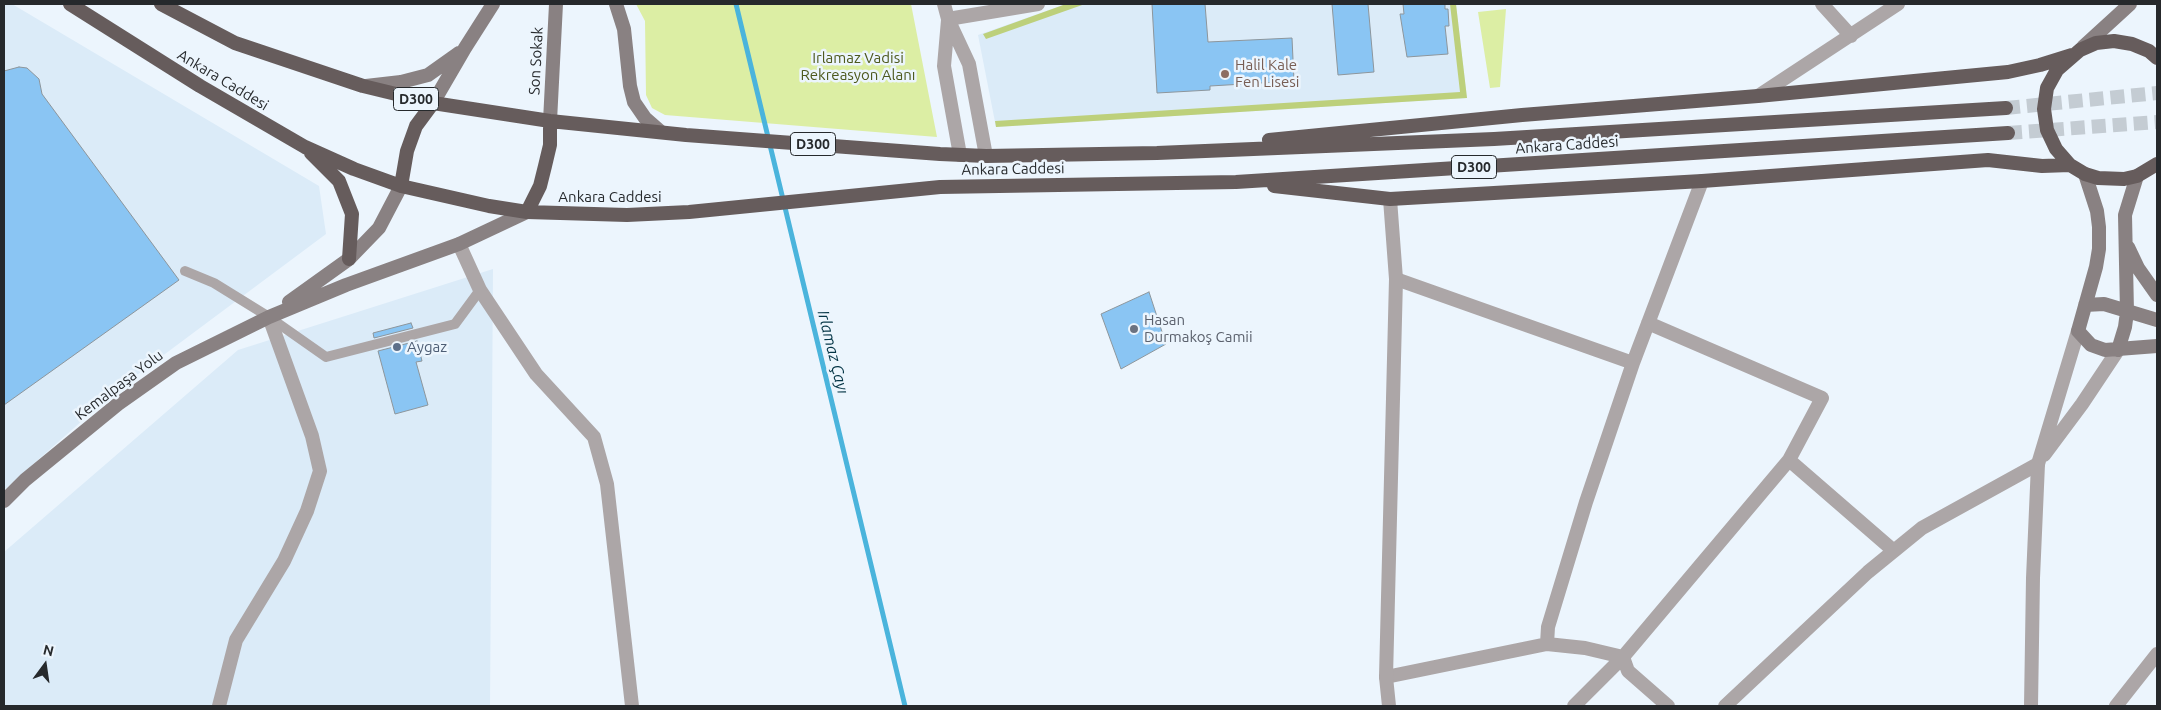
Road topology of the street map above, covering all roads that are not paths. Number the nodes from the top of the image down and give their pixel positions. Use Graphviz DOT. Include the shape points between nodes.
graph roads {
  1 [pos="70,4"];
  2 [pos="161,4"];
  3 [pos="493,4"];
  4 [pos="556,4"];
  5 [pos="616,4"];
  6 [pos="944,4"];
  7 [pos="1038,4"];
  8 [pos="1822,4"];
  9 [pos="1898,4"];
  10 [pos="2130,4"];
  11 [pos="948,19"];
  12 [pos="1851,36"];
  13 [pos="465,48"];
  14 [pos="2076,52"];
  15 [pos="2157,58"];
  16 [pos="363,86"];
  17 [pos="1758,96"];
  18 [pos="433,103"];
  19 [pos="2006,108"];
  20 [pos="550,121"];
  21 [pos="661,132"];
  22 [pos="2008,133"];
  23 [pos="305,147"];
  24 [pos="1157,152"];
  25 [pos="960,155"];
  26 [pos="986,156"];
  27 [pos="2157,164"];
  28 [pos="2070,165"];
  29 [pos="2085,174"];
  30 [pos="2137,176"];
  31 [pos="1702,180"];
  32 [pos="1236,182"];
  33 [pos="401,186"];
  34 [pos="1390,199"];
  35 [pos="527,212"];
  36 [pos="2126,242"];
  37 [pos="459,244"];
  38 [pos="349,259"];
  39 [pos="185,271"];
  40 [pos="1396,279"];
  41 [pos="480,290"];
  42 [pos="2157,295"];
  43 [pos="2085,305"];
  44 [pos="2127,312"];
  45 [pos="269,317"];
  46 [pos="2157,320"];
  47 [pos="1648,323"];
  48 [pos="2078,331"];
  49 [pos="2157,346"];
  50 [pos="2118,350"];
  51 [pos="1633,363"];
  52 [pos="1789,460"];
  53 [pos="2038,464"];
  54 [pos="4,501"];
  55 [pos="1894,552"];
  56 [pos="1547,644"];
  57 [pos="2157,654"];
  58 [pos="1623,657"];
  59 [pos="1386,677"];
  60 [pos="219,706"];
  61 [pos="632,706"];
  62 [pos="1389,706"];
  63 [pos="1574,706"];
  64 [pos="1668,706"];
  65 [pos="1725,706"];
  66 [pos="2031,706"];
  67 [pos="2116,706"];
  1 -- 23 [label="highway, Ankara Caddesi / D300"];
  2 -- 16 [label="highway, Ankara Caddesi / D300" via="235,43"];
  3 -- 13 [label="main road"];
  4 -- 20 [label="main road, Son Sokak"];
  5 -- 21 [label="main road" via="624,29 634,102 645,118"];
  6 -- 11 [label="street"];
  7 -- 11 [label="street"];
  8 -- 12 [label="street"];
  9 -- 12 [label="street"];
  10 -- 14 [label="main road"];
  11 -- 25 [label="street" via="944,66"];
  11 -- 26 [label="street" via="969,64"];
  12 -- 17 [label="street"];
  13 -- 16 [label="main road" via="428,75"];
  13 -- 18 [label="main road"];
  14 -- 15 [label="highway" via="2096,43 2114,41 2132,44"];
  14 -- 17 [label="highway" via="2008,72"];
  14 -- 28 [label="highway" via="2057,70 2047,88 2044,109 2046,130"];
  16 -- 18 [label="highway, Ankara Caddesi / D300"];
  17 -- 24 [label="highway" via="1335,132"];
  18 -- 20 [label="highway, Ankara Caddesi / D300"];
  18 -- 33 [label="highway" via="416,126 407,151"];
  19 -- 24 [label="highway, Ankara Caddesi / D300" via="1494,139"];
  20 -- 21 [label="highway, Ankara Caddesi / D300"];
  20 -- 35 [label="highway" via="550,144 542,180"];
  21 -- 25 [label="highway, Ankara Caddesi / D300"];
  22 -- 32 [label="highway, Ankara Caddesi / D300"];
  23 -- 33 [label="highway, Ankara Caddesi / D300"];
  23 -- 38 [label="highway" via="339,182 352,214"];
  24 -- 26 [label="highway, Ankara Caddesi / D300"];
  25 -- 26 [label="highway, Ankara Caddesi / D300"];
  27 -- 30 [label="highway"];
  28 -- 29 [label="highway"];
  28 -- 31 [label="highway" via="2042,166 1988,160"];
  29 -- 30 [label="highway" via="2111,180"];
  29 -- 43 [label="main road" via="2100,227 2096,267"];
  30 -- 36 [label="main road" via="2125,214"];
  31 -- 34 [label="highway"];
  31 -- 47 [label="street"];
  32 -- 34 [label="highway"];
  32 -- 35 [label="highway, Ankara Caddesi / D300" via="940,187 689,212 627,215"];
  33 -- 35 [label="highway, Ankara Caddesi / D300"];
  33 -- 38 [label="main road, Kemalpaşa Yolu" via="379,228"];
  34 -- 40 [label="street"];
  35 -- 37 [label="main road, Kemalpaşa Yolu"];
  36 -- 42 [label="main road" via="2138,268"];
  36 -- 44 [label="main road"];
  37 -- 41 [label="street"];
  37 -- 45 [label="main road, Kemalpaşa Yolu"];
  38 -- 45 [label="main road, Kemalpaşa Yolu"];
  39 -- 45 [label="lane" via="214,283"];
  40 -- 51 [label="street"];
  40 -- 59 [label="street"];
  41 -- 45 [label="lane" via="455,324 326,357"];
  41 -- 61 [label="street" via="536,374 594,438 607,484"];
  43 -- 44 [label="main road" via="2104,304"];
  43 -- 48 [label="main road"];
  44 -- 46 [label="main road"];
  44 -- 50 [label="main road"];
  45 -- 54 [label="main road, Kemalpaşa Yolu" via="176,363 103,416"];
  45 -- 60 [label="street" via="312,436 320,471 307,511 284,561 236,640"];
  47 -- 51 [label="street"];
  47 -- 52 [label="street" via="1822,398"];
  48 -- 50 [label="main road" via="2091,345"];
  48 -- 53 [label="street"];
  49 -- 50 [label="main road"];
  50 -- 53 [label="street"];
  51 -- 56 [label="street" via="1550,618"];
  52 -- 55 [label="street"];
  52 -- 58 [label="street"];
  53 -- 55 [label="street" via="1922,528"];
  53 -- 66 [label="street"];
  55 -- 65 [label="street" via="1868,572"];
  56 -- 58 [label="street"];
  56 -- 59 [label="street"];
  57 -- 67 [label="street"];
  58 -- 63 [label="street"];
  58 -- 64 [label="street" via="1628,671"];
  59 -- 62 [label="street"];
}
